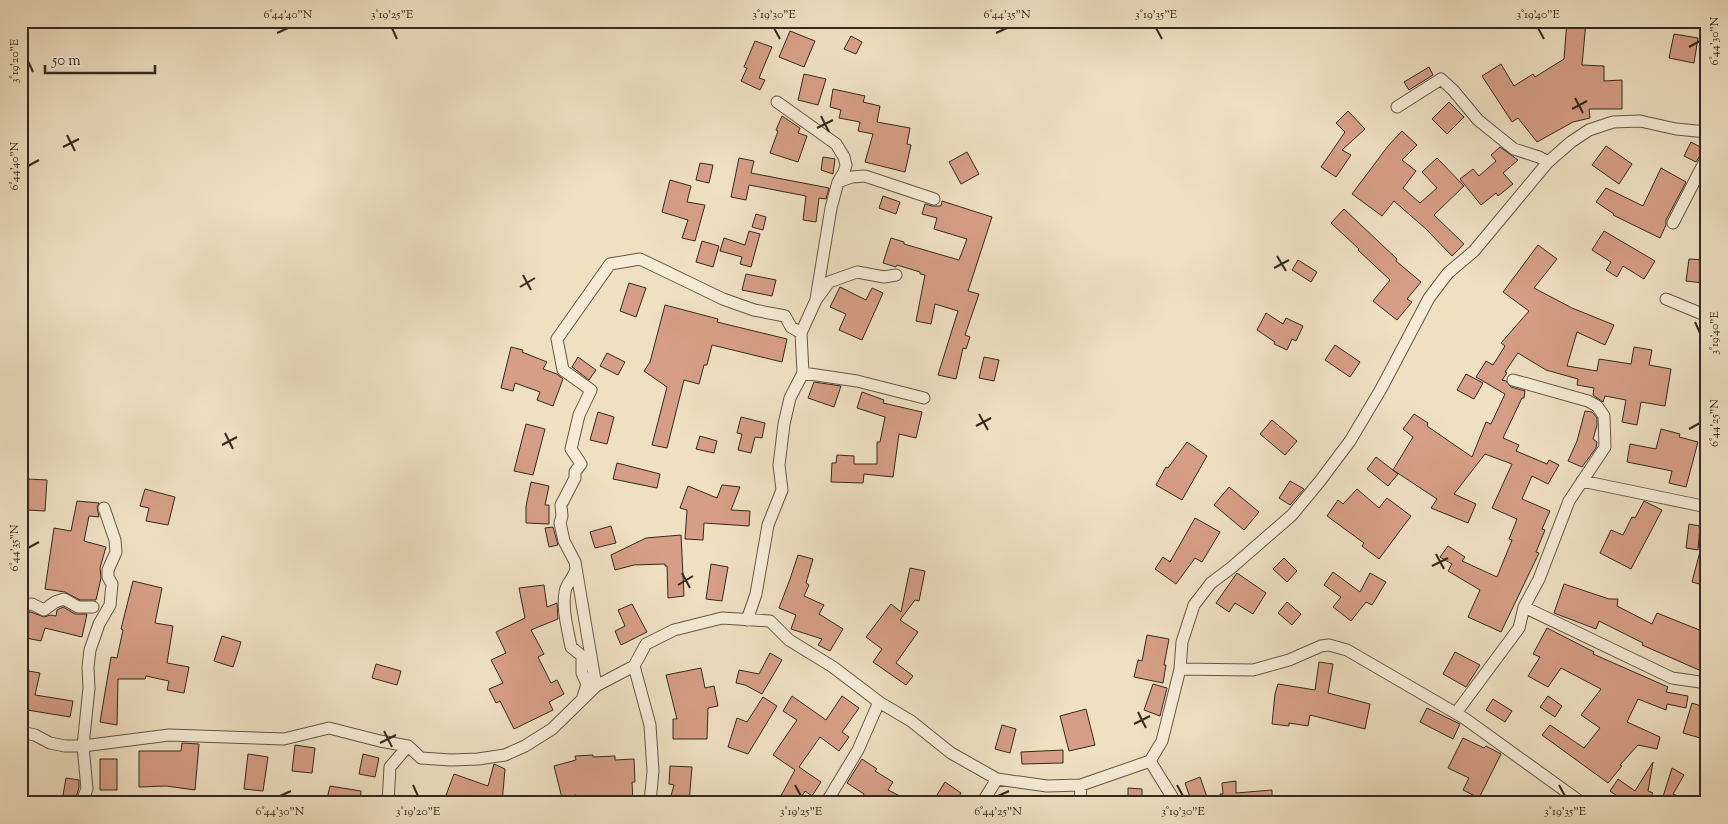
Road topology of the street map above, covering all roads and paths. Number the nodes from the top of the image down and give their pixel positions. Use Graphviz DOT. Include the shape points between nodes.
graph roads {
  1 [pos="777,102"];
  2 [pos="1397,107"];
  3 [pos="1707,132"];
  4 [pos="1707,157"];
  5 [pos="1548,162"];
  6 [pos="838,182"];
  7 [pos="934,199"];
  8 [pos="1673,222"];
  9 [pos="896,275"];
  10 [pos="1666,299"];
  11 [pos="816,300"];
  12 [pos="1707,316"];
  13 [pos="801,333"];
  14 [pos="803,373"];
  15 [pos="1513,380"];
  16 [pos="924,398"];
  17 [pos="1582,481"];
  18 [pos="1707,507"];
  19 [pos="104,508"];
  20 [pos="576,567"];
  21 [pos="21,605"];
  22 [pos="1524,606"];
  23 [pos="94,607"];
  24 [pos="747,620"];
  25 [pos="99,624"];
  26 [pos="93,636"];
  27 [pos="634,666"];
  28 [pos="1180,669"];
  29 [pos="1707,683"];
  30 [pos="596,686"];
  31 [pos="583,697"];
  32 [pos="879,702"];
  33 [pos="1460,716"];
  34 [pos="21,732"];
  35 [pos="83,746"];
  36 [pos="408,746"];
  37 [pos="1150,760"];
  38 [pos="997,779"];
  39 [pos="1081,785"];
  40 [pos="81,803"];
  41 [pos="388,803"];
  42 [pos="650,803"];
  43 [pos="826,803"];
  44 [pos="982,803"];
  45 [pos="1080,803"];
  46 [pos="1176,803"];
  47 [pos="1582,803"];
  1 -- 6 [label="street" via="836,144 846,165"];
  2 -- 5 [label="street" via="1441,79 1478,120 1514,148"];
  3 -- 5 [label="street" via="1640,121 1612,122 1589,130"];
  4 -- 8 [label="street"];
  5 -- 28 [label="street" via="1474,251 1448,273 1429,298 1350,441 1292,516 1211,582 1194,605 1182,642"];
  6 -- 7 [label="street" via="865,176"];
  6 -- 11 [label="street"];
  9 -- 11 [label="street" via="884,277 857,272 844,276 829,282"];
  10 -- 12 [label="street"];
  11 -- 13 [label="street"];
  13 -- 14 [label="street"];
  13 -- 20 [label="street" via="791,327 785,316 723,299 640,259 610,264 556,339 563,370 591,390 579,415 571,449 581,464 561,505 561,533"];
  14 -- 16 [label="street" via="856,381"];
  14 -- 24 [label="street" via="790,398 784,424 779,465 782,490 768,525 756,594"];
  15 -- 17 [label="street" via="1588,401 1597,406 1604,416 1605,447"];
  17 -- 18 [label="street"];
  17 -- 22 [label="street"];
  19 -- 25 [label="street" via="116,552 108,570 112,584 110,605"];
  20 -- 30 [label="street"];
  20 -- 31 [label="street" via="565,590 564,602 571,647 582,656 582,673 588,684"];
  21 -- 23 [label="street" via="32,604 44,610 64,599 78,606"];
  22 -- 29 [label="street" via="1672,678"];
  22 -- 33 [label="street" via="1519,628 1463,703"];
  23 -- 25 [label="street"];
  23 -- 26 [label="street"];
  24 -- 27 [label="street" via="722,618 674,630 646,644"];
  24 -- 32 [label="street" via="770,621 789,640 833,667"];
  25 -- 26 [label="street"];
  26 -- 35 [label="street"];
  27 -- 30 [label="street"];
  27 -- 42 [label="street" via="650,725 653,771"];
  28 -- 33 [label="street" via="1254,670 1329,645 1347,650"];
  28 -- 37 [label="street" via="1162,741"];
  30 -- 31 [label="street"];
  31 -- 36 [label="street" via="552,729 505,756 478,760 421,758"];
  32 -- 38 [label="street" via="911,721 951,753"];
  32 -- 43 [label="street" via="858,750"];
  33 -- 47 [label="street"];
  34 -- 35 [label="street" via="50,743"];
  35 -- 36 [label="street" via="169,735 284,738 329,728"];
  35 -- 40 [label="street" via="87,789"];
  36 -- 41 [label="street" via="390,767"];
  37 -- 39 [label="street"];
  37 -- 46 [label="street"];
  38 -- 39 [label="street" via="1047,786"];
  38 -- 44 [label="street"];
  39 -- 45 [label="street"];
}
